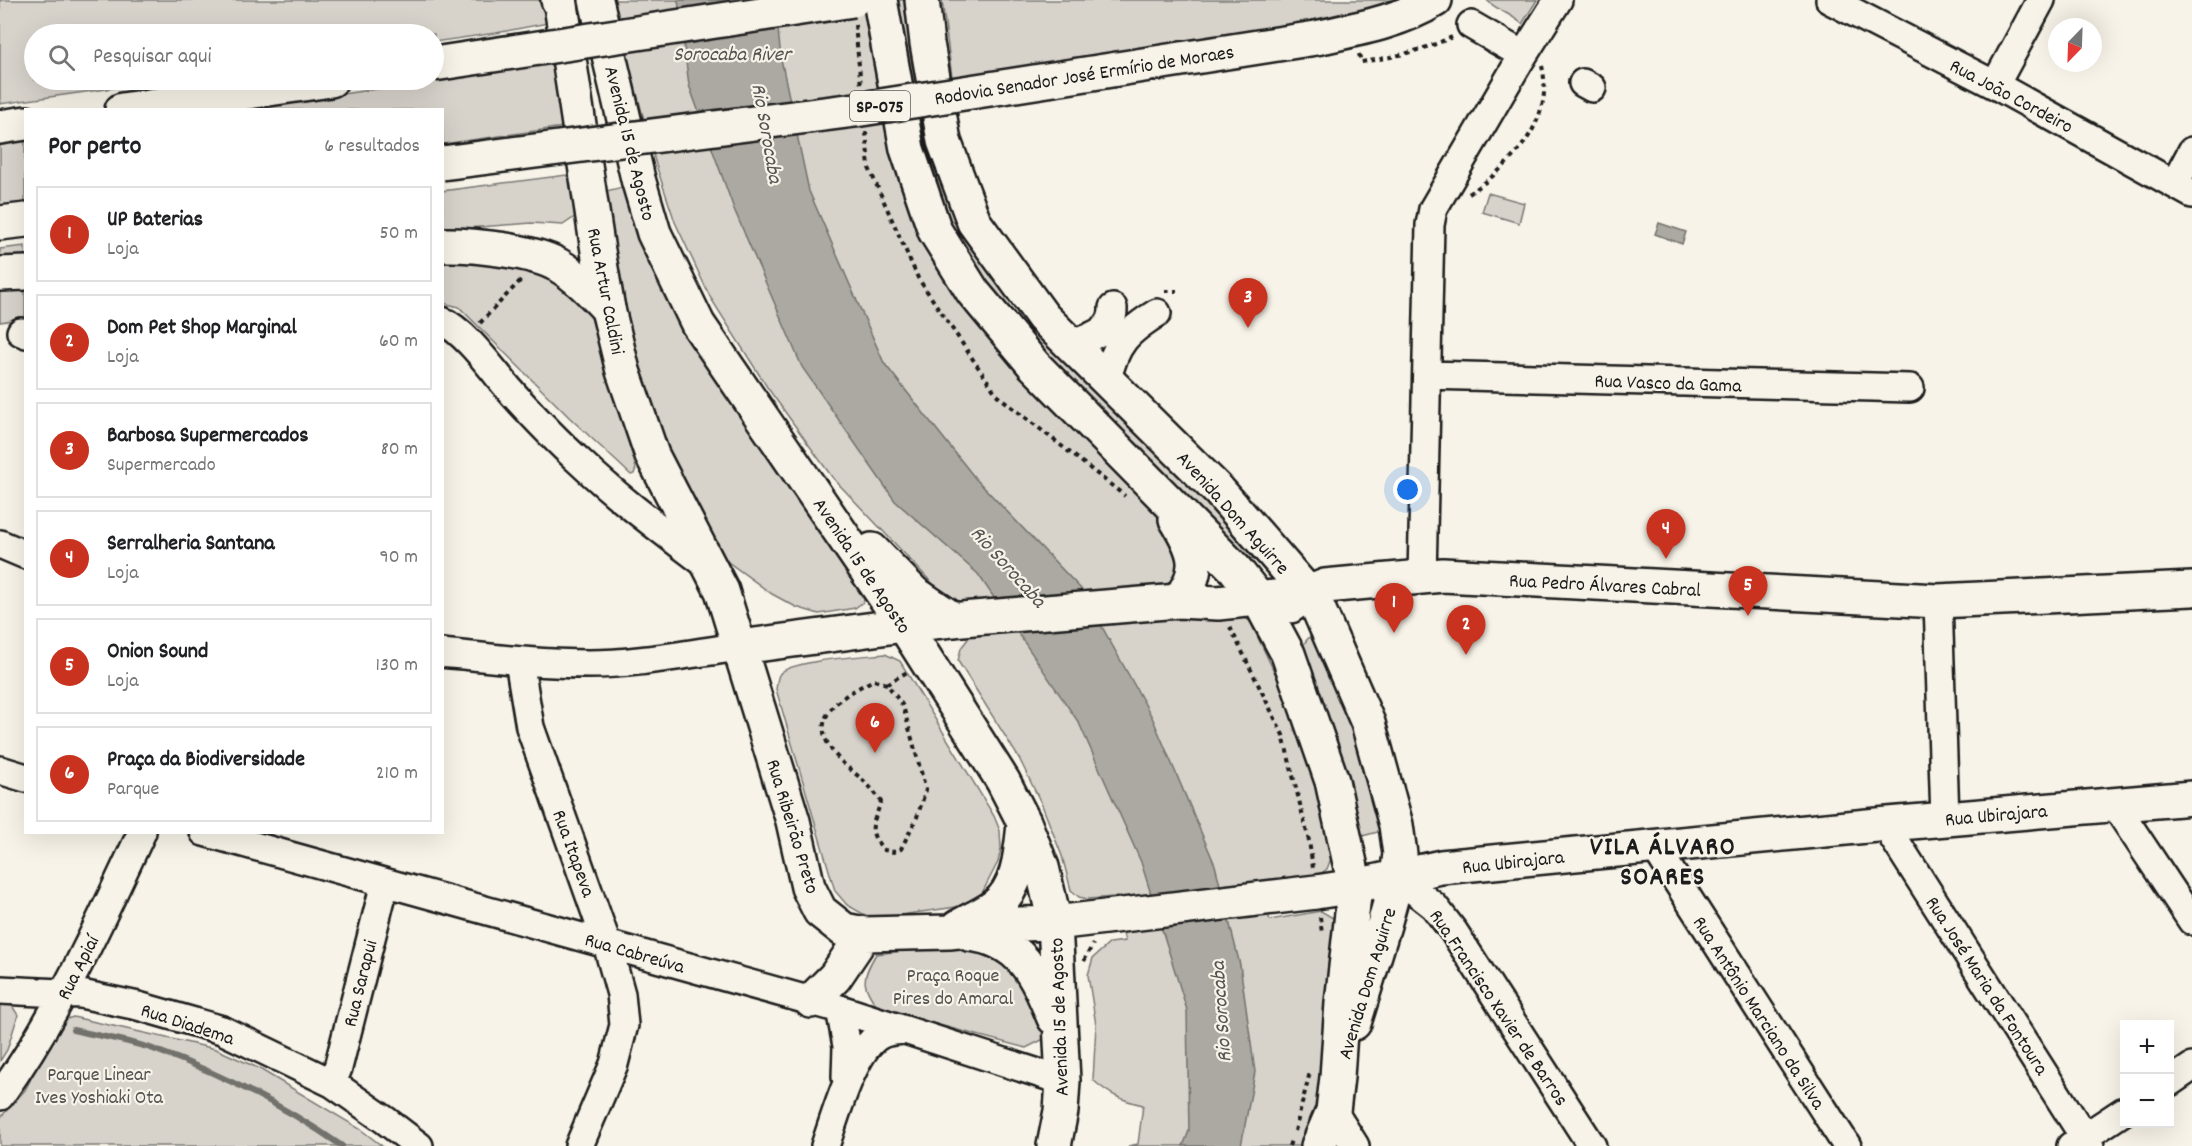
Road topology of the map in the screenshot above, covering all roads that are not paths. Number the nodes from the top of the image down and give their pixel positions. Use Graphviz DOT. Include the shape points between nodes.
graph roads {
  1 [pos="558,0"];
  2 [pos="596,0"];
  3 [pos="880,0"];
  4 [pos="922,0"];
  5 [pos="1435,0"];
  6 [pos="1558,0"];
  7 [pos="1830,0"];
  8 [pos="2041,0"];
  9 [pos="854,11"];
  10 [pos="1471,25"];
  11 [pos="1528,47"];
  12 [pos="444,63"];
  13 [pos="1995,85"];
  14 [pos="261,90"];
  15 [pos="136,108"];
  16 [pos="24,123"];
  17 [pos="0,127"];
  18 [pos="2192,151"];
  19 [pos="444,163"];
  20 [pos="2183,188"];
  21 [pos="24,220"];
  22 [pos="0,223"];
  23 [pos="444,245"];
  24 [pos="24,273"];
  25 [pos="0,274"];
  26 [pos="1113,308"];
  27 [pos="608,309"];
  28 [pos="1157,313"];
  29 [pos="444,322"];
  30 [pos="1070,345"];
  31 [pos="1427,375"];
  32 [pos="1107,380"];
  33 [pos="1910,388"];
  34 [pos="815,493"];
  35 [pos="1145,497"];
  36 [pos="0,544"];
  37 [pos="24,554"];
  38 [pos="710,567"];
  39 [pos="1422,577"];
  40 [pos="2192,589"];
  41 [pos="1308,593"];
  42 [pos="1258,598"];
  43 [pos="1938,601"];
  44 [pos="1171,602"];
  45 [pos="958,620"];
  46 [pos="904,625"];
  47 [pos="740,647"];
  48 [pos="444,653"];
  49 [pos="1288,654"];
  50 [pos="519,661"];
  51 [pos="0,770"];
  52 [pos="24,777"];
  53 [pos="2192,798"];
  54 [pos="2115,805"];
  55 [pos="1945,819"];
  56 [pos="1024,822"];
  57 [pos="1888,824"];
  58 [pos="141,834"];
  59 [pos="211,834"];
  60 [pos="1655,847"];
  61 [pos="1397,877"];
  62 [pos="385,883"];
  63 [pos="1355,886"];
  64 [pos="1071,921"];
  65 [pos="2192,921"];
  66 [pos="949,932"];
  67 [pos="864,934"];
  68 [pos="607,944"];
  69 [pos="0,990"];
  70 [pos="65,993"];
  71 [pos="826,1005"];
  72 [pos="905,1030"];
  73 [pos="1060,1030"];
  74 [pos="2192,1067"];
  75 [pos="1325,1071"];
  76 [pos="2174,1079"];
  77 [pos="1063,1081"];
  78 [pos="332,1083"];
  79 [pos="846,1087"];
  80 [pos="0,1096"];
  81 [pos="1332,1111"];
  82 [pos="2120,1114"];
  83 [pos="2082,1143"];
  84 [pos="419,1146"];
  85 [pos="579,1146"];
  86 [pos="825,1146"];
  87 [pos="1054,1146"];
  88 [pos="1318,1146"];
  89 [pos="1355,1146"];
  90 [pos="1592,1146"];
  91 [pos="1847,1146"];
  1 -- 27 [label="main road, Rua Artur Caldini"];
  2 -- 34 [label="main road, Avenida 15 de Agosto" via="654,232 698,324"];
  3 -- 35 [label="main road, Avenida Dom Aguirre" via="907,149 935,231 973,292"];
  4 -- 30 [label="main road, Avenida Dom Aguirre" via="944,141 974,222 1043,317"];
  5 -- 19 [label="main road, Rodovia Senador José Ermírio de Moraes / SP-075, bridge" via="1405,15 1316,38 855,110"];
  6 -- 11 [label="street"];
  7 -- 13 [label="street, Rua João Cordeiro"];
  8 -- 13 [label="street"];
  9 -- 12 [label="main road, bridge"];
  10 -- 11 [label="street"];
  11 -- 31 [label="street" via="1433,209"];
  13 -- 20 [label="street, Rua João Cordeiro"];
  14 -- 15 [label="main road"];
  16 -- 17 [label="main road"];
  18 -- 20 [label="street"];
  21 -- 22 [label="main road"];
  23 -- 27 [label="main road" via="507,251 557,264"];
  24 -- 25 [label="main road"];
  26 -- 30 [label="street" via="1110,325"];
  27 -- 38 [label="main road, Rua Artur Caldini" via="623,370 652,455"];
  28 -- 32 [label="street" via="1132,329 1119,344"];
  29 -- 38 [label="street, Rua Artur Caldini" via="465,339 580,462"];
  30 -- 32 [label="main road, Avenida Dom Aguirre"];
  31 -- 33 [label="street, Rua Vasco da Gama"];
  31 -- 39 [label="street"];
  32 -- 41 [label="main road, Avenida Dom Aguirre" via="1219,491"];
  34 -- 45 [label="main road" via="914,593"];
  34 -- 46 [label="main road, Avenida 15 de Agosto"];
  35 -- 42 [label="main road, Avenida Dom Aguirre" via="1236,569"];
  35 -- 44 [label="main road" via="1186,538 1196,568 1188,589"];
  36 -- 37 [label="street"];
  38 -- 47 [label="main road, Rua Artur Caldini"];
  39 -- 41 [label="main road, Rua Pedro Álvares Cabral" via="1325,586"];
  39 -- 43 [label="main road, Rua Pedro Álvares Cabral"];
  40 -- 43 [label="main road, Rua Pedro Álvares Cabral"];
  41 -- 42 [label="main road, Rua Pedro Álvares Cabral"];
  41 -- 49 [label="main road, Rua Pedro Álvares Cabral" via="1282,616 1280,623"];
  41 -- 61 [label="main road, Avenida Dom Aguirre" via="1368,723 1396,825 1400,854"];
  42 -- 44 [label="main road, Rua Pedro Álvares Cabral" via="1218,603"];
  42 -- 49 [label="main road, Avenida Dom Aguirre"];
  43 -- 55 [label="street"];
  44 -- 45 [label="main road, Rua Pedro Álvares Cabral"];
  45 -- 46 [label="main road"];
  46 -- 47 [label="main road"];
  46 -- 56 [label="main road, Avenida 15 de Agosto" via="1003,781"];
  47 -- 50 [label="street" via="615,663"];
  47 -- 67 [label="main road, Rua Ribeirão Preto" via="793,821 808,887 820,911 844,930"];
  48 -- 50 [label="street"];
  49 -- 63 [label="main road, Avenida Dom Aguirre" via="1332,780"];
  50 -- 68 [label="street, Rua Itapeva" via="530,727"];
  51 -- 52 [label="street"];
  53 -- 54 [label="main road, Rua Ubirajara"];
  54 -- 55 [label="main road, Rua Ubirajara"];
  54 -- 65 [label="street"];
  55 -- 57 [label="main road, Rua Ubirajara"];
  56 -- 64 [label="main road, Avenida 15 de Agosto" via="1042,867"];
  56 -- 66 [label="main road" via="1013,882 1005,897"];
  57 -- 60 [label="main road, Rua Ubirajara"];
  57 -- 83 [label="street, Rua José Maria da Fontoura"];
  58 -- 70 [label="street, Rua Apiaí"];
  59 -- 62 [label="street, Rua Cabreúva"];
  60 -- 61 [label="main road, Rua Ubirajara" via="1441,867"];
  60 -- 91 [label="street, Rua Antônio Marciano da Silva"];
  61 -- 63 [label="main road, Rua Ubirajara"];
  61 -- 75 [label="main road, Avenida Dom Aguirre"];
  61 -- 90 [label="street, Rua Francisco Xavier de Barros" via="1434,906 1454,932"];
  62 -- 68 [label="street, Rua Cabreúva"];
  62 -- 78 [label="street, Rua Sarapui"];
  63 -- 64 [label="main road, Rua Ubirajara"];
  63 -- 75 [label="main road, Avenida Dom Aguirre" via="1342,1003"];
  64 -- 66 [label="main road, Rua Ribeirão Preto"];
  64 -- 73 [label="main road, Avenida 15 de Agosto"];
  66 -- 67 [label="main road, Rua Ribeirão Preto"];
  66 -- 73 [label="main road" via="981,935 1009,946 1039,983"];
  67 -- 71 [label="main road" via="835,977"];
  68 -- 71 [label="street, Rua Cabreúva"];
  68 -- 85 [label="street, Rua Itapeva" via="621,994 624,1025 614,1064"];
  69 -- 70 [label="street, Rua Diadema"];
  70 -- 78 [label="street, Rua Diadema" via="138,1006 222,1030"];
  70 -- 80 [label="street, Rua Apiaí"];
  71 -- 72 [label="street, Rua Cabreúva"];
  71 -- 79 [label="street" via="847,1046"];
  72 -- 77 [label="street, Rua Cabreúva"];
  72 -- 79 [label="street" via="882,1034 871,1042 862,1052"];
  73 -- 77 [label="main road, Avenida 15 de Agosto"];
  74 -- 76 [label="street"];
  75 -- 81 [label="main road, Avenida Dom Aguirre"];
  77 -- 87 [label="main road, Avenida 15 de Agosto"];
  78 -- 84 [label="street, Rua Diadema"];
  79 -- 86 [label="street"];
  81 -- 88 [label="main road, Avenida Dom Aguirre"];
  81 -- 89 [label="street"];
  82 -- 83 [label="street"];
}
